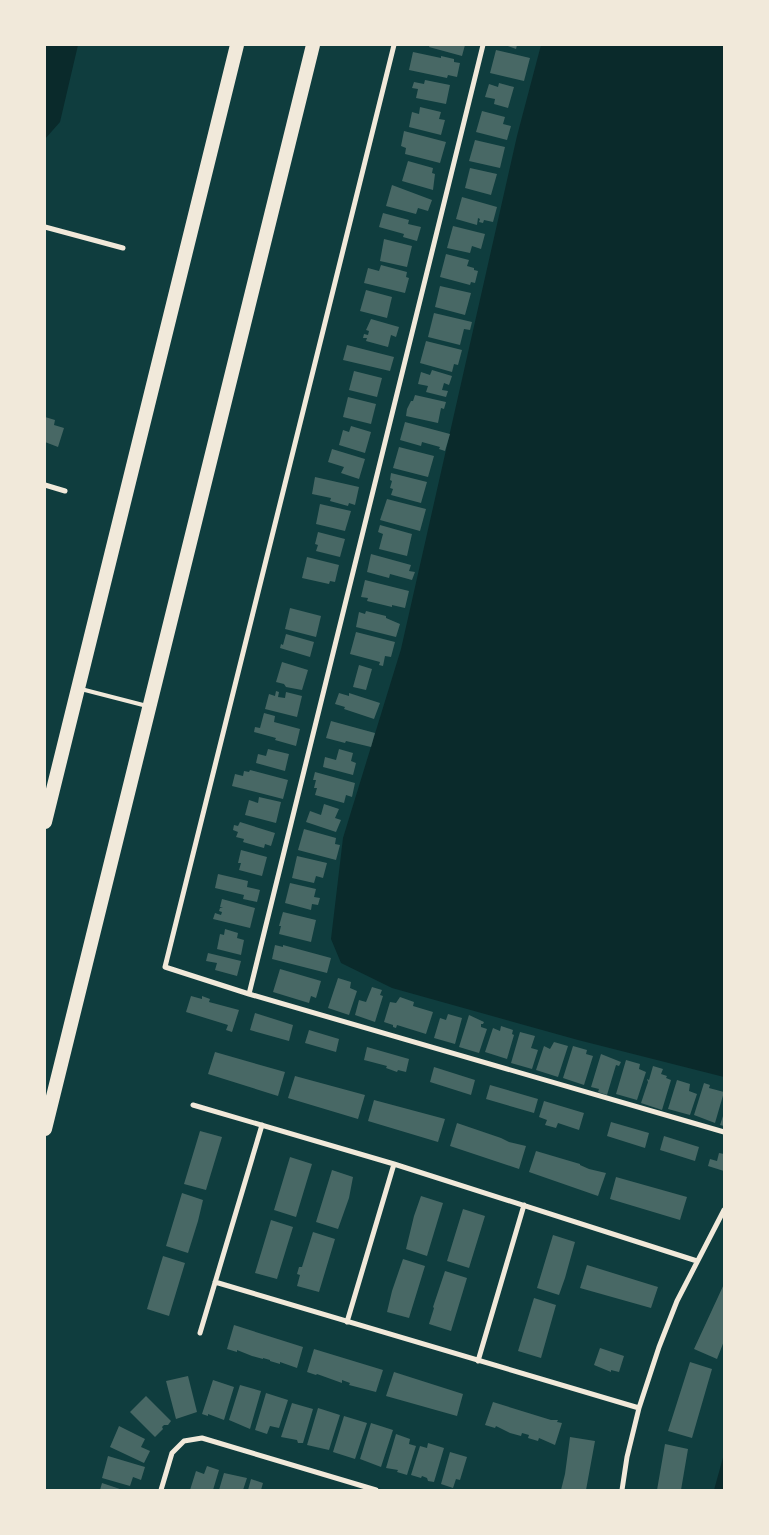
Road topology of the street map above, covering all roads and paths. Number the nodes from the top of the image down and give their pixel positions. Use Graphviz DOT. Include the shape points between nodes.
graph roads {
  1 [pos="237,45"];
  2 [pos="313,45"];
  3 [pos="394,45"];
  4 [pos="483,45"];
  5 [pos="45,227"];
  6 [pos="123,248"];
  7 [pos="45,484"];
  8 [pos="65,491"];
  9 [pos="78,688"];
  10 [pos="149,706"];
  11 [pos="45,822"];
  12 [pos="249,994"];
  13 [pos="194,1104"];
  14 [pos="262,1125"];
  15 [pos="45,1129"];
  16 [pos="724,1132"];
  17 [pos="394,1164"];
  18 [pos="524,1205"];
  19 [pos="724,1210"];
  20 [pos="698,1261"];
  21 [pos="215,1282"];
  22 [pos="347,1322"];
  23 [pos="200,1333"];
  24 [pos="478,1361"];
  25 [pos="639,1408"];
  26 [pos="161,1490"];
  27 [pos="376,1490"];
  28 [pos="622,1490"];
  1 -- 9 [label="highway"];
  2 -- 10 [label="highway"];
  3 -- 12 [label="street" via="165,967"];
  4 -- 12 [label="street"];
  5 -- 6 [label="street"];
  7 -- 8 [label="street"];
  9 -- 10 [label="lane"];
  9 -- 11 [label="highway"];
  10 -- 15 [label="highway"];
  12 -- 16 [label="street"];
  13 -- 14 [label="street"];
  14 -- 17 [label="street"];
  14 -- 21 [label="street"];
  17 -- 18 [label="street"];
  17 -- 22 [label="street"];
  18 -- 20 [label="street"];
  18 -- 24 [label="street"];
  19 -- 20 [label="street"];
  20 -- 25 [label="street" via="676,1301"];
  21 -- 22 [label="street"];
  21 -- 23 [label="street"];
  22 -- 24 [label="street"];
  24 -- 25 [label="street"];
  25 -- 28 [label="street" via="626,1457"];
  26 -- 27 [label="street" via="172,1453 184,1441 202,1438"];
}
